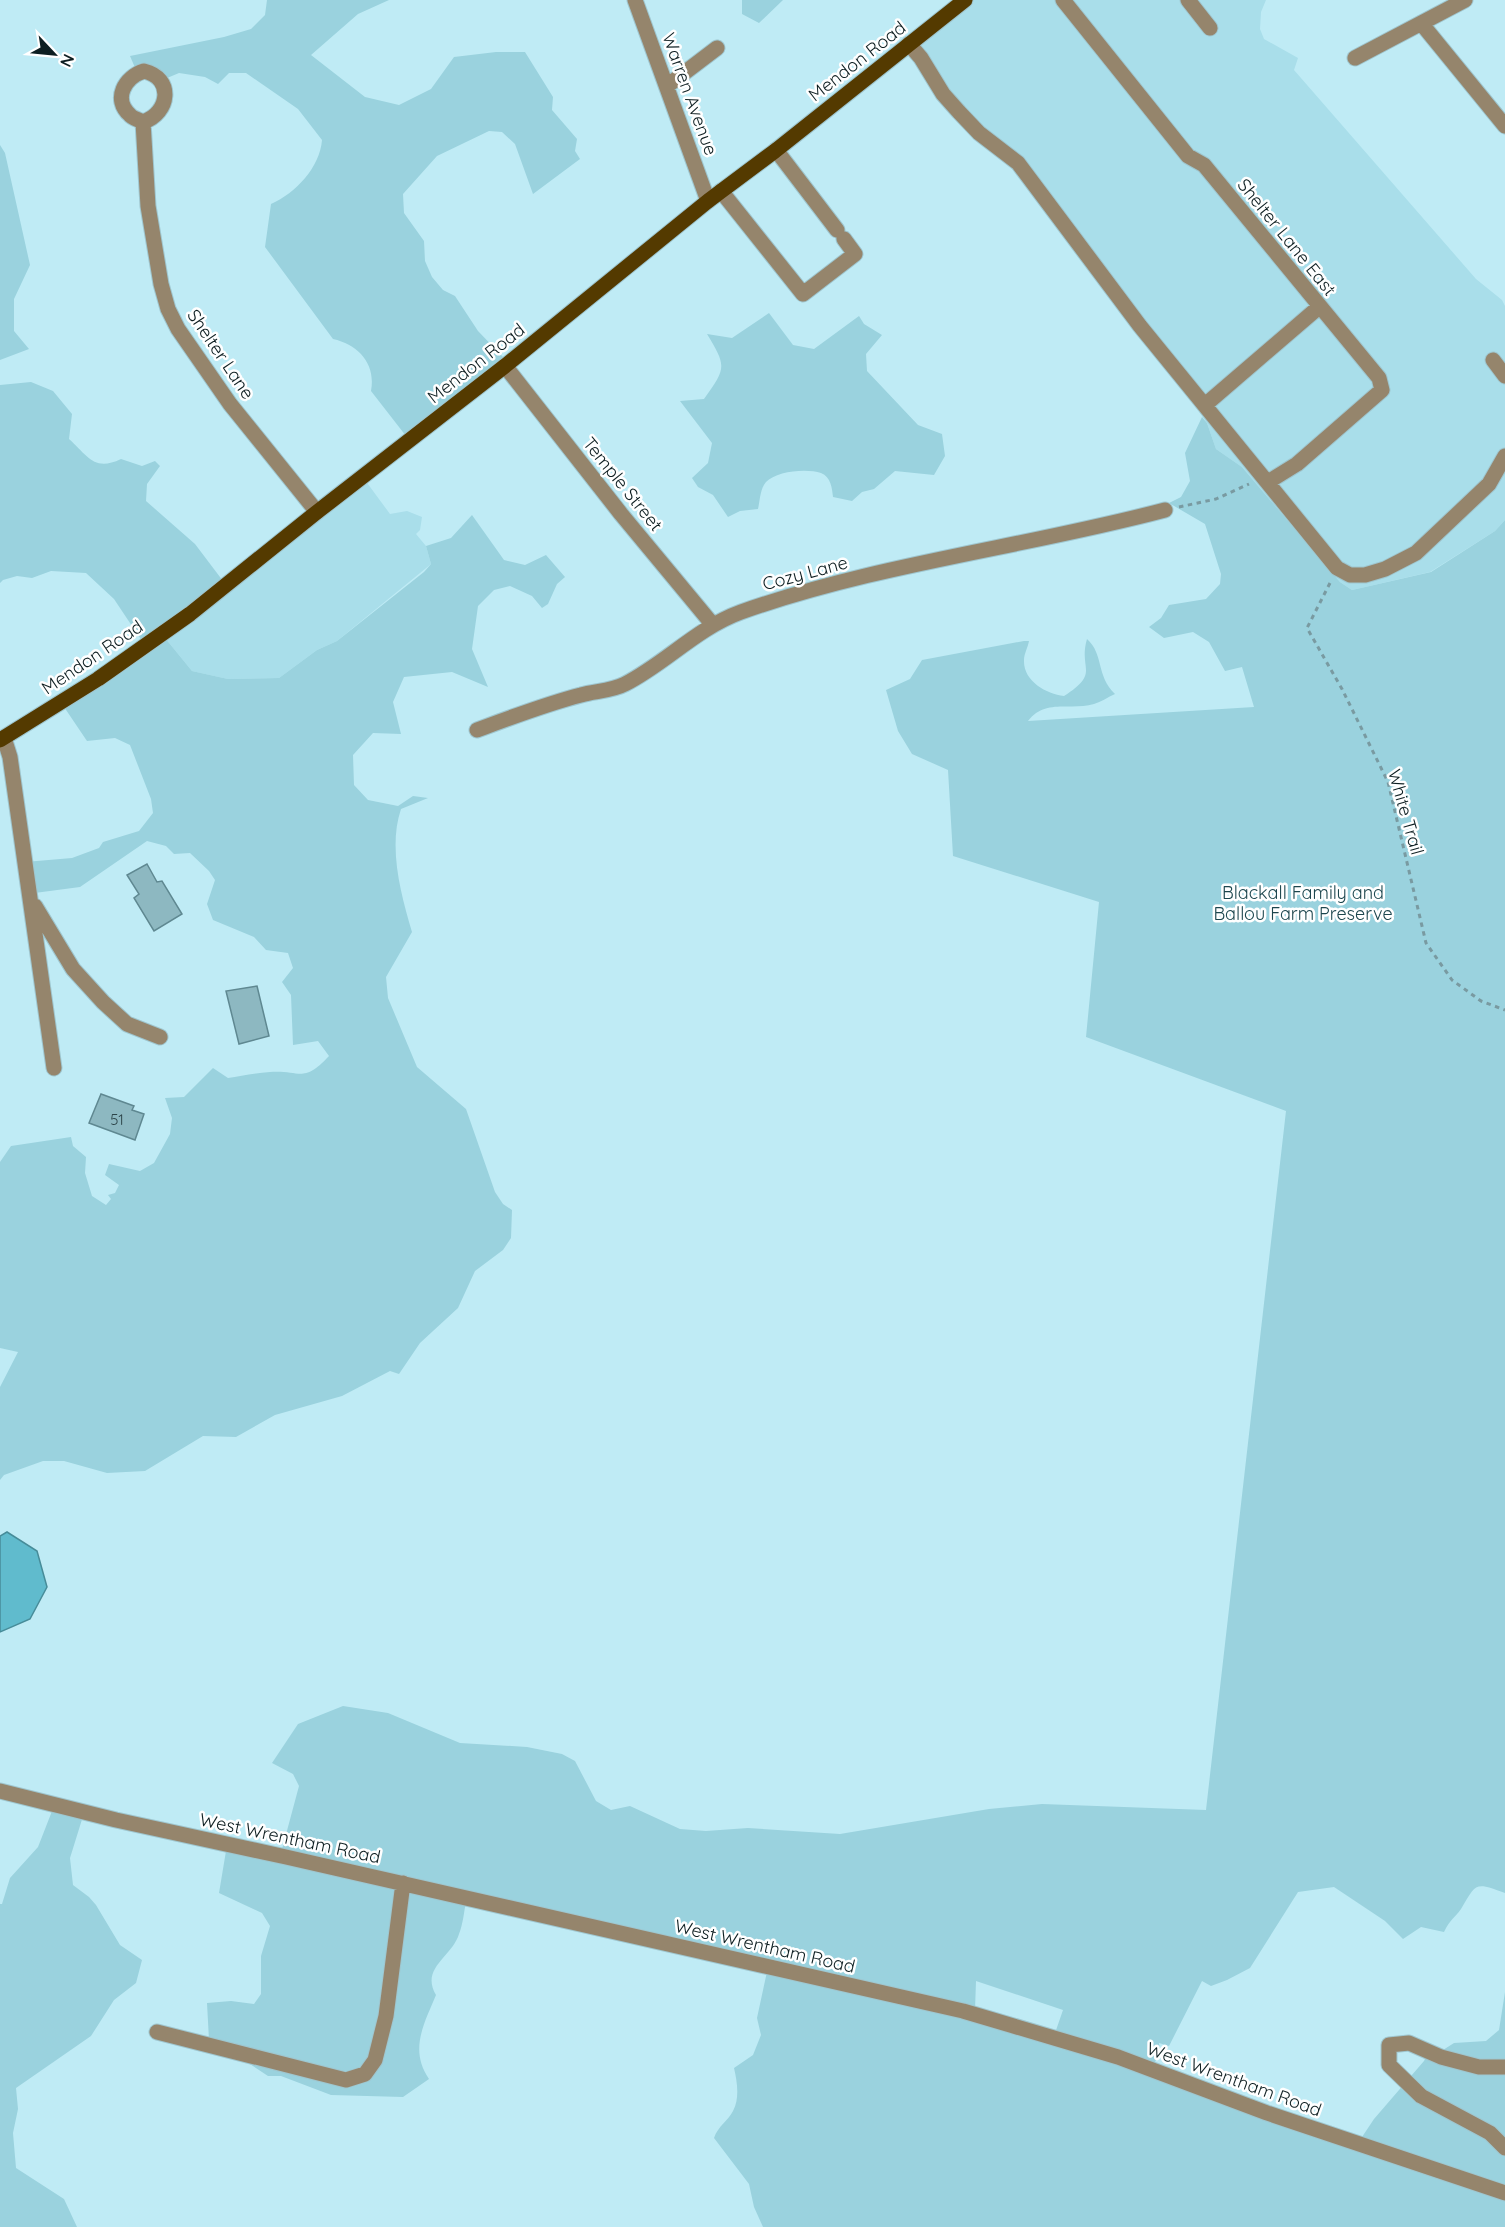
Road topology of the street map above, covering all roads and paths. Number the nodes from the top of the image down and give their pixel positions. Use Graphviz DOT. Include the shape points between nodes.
graph roads {
  1 [pos="635,0"];
  2 [pos="965,0"];
  3 [pos="1063,0"];
  4 [pos="1188,0"];
  5 [pos="1465,0"];
  6 [pos="1421,23"];
  7 [pos="1210,28"];
  8 [pos="909,44"];
  9 [pos="717,48"];
  10 [pos="1355,58"];
  11 [pos="667,86"];
  12 [pos="143,122"];
  13 [pos="1505,126"];
  14 [pos="776,150"];
  15 [pos="721,191"];
  16 [pos="708,201"];
  17 [pos="1319,307"];
  18 [pos="1493,360"];
  19 [pos="505,366"];
  20 [pos="1505,376"];
  21 [pos="1205,405"];
  22 [pos="1505,456"];
  23 [pos="1265,478"];
  24 [pos="1165,510"];
  25 [pos="317,512"];
  26 [pos="1337,568"];
  27 [pos="713,625"];
  28 [pos="477,730"];
  29 [pos="2,739"];
  30 [pos="32,901"];
  31 [pos="1505,1010"];
  32 [pos="159,1037"];
  33 [pos="54,1068"];
  34 [pos="0,1791"];
  35 [pos="404,1883"];
  36 [pos="157,2032"];
  37 [pos="1505,2067"];
  38 [pos="1505,2148"];
  39 [pos="1505,2193"];
  1 -- 11 [label="street, Warren Avenue"];
  2 -- 8 [label="main road, Mendon Road"];
  3 -- 17 [label="street, Shelter Lane East" via="1188,156 1204,165"];
  4 -- 7 [label="street"];
  5 -- 6 [label="street"];
  6 -- 10 [label="street"];
  6 -- 13 [label="street"];
  8 -- 14 [label="main road, Mendon Road"];
  8 -- 21 [label="street" via="959,112 1018,163 1140,326"];
  9 -- 11 [label="street"];
  11 -- 16 [label="street, Warren Avenue"];
  12 -- 25 [label="street, Shelter Lane" via="148,206 168,309 230,404"];
  14 -- 15 [label="main road, Mendon Road"];
  14 -- 15 [label="street" via="855,254 803,294"];
  15 -- 16 [label="main road, Mendon Road"];
  16 -- 19 [label="main road, Mendon Road"];
  17 -- 21 [label="street"];
  17 -- 23 [label="street, Shelter Lane East" via="1379,378 1382,390 1297,464"];
  18 -- 20 [label="street"];
  19 -- 25 [label="main road, Mendon Road"];
  19 -- 27 [label="street, Temple Street"];
  21 -- 23 [label="street"];
  22 -- 26 [label="street" via="1489,484 1416,553 1365,575 1350,576"];
  23 -- 24 [label="path" via="1216,499"];
  23 -- 26 [label="street"];
  24 -- 27 [label="street, Cozy Lane" via="841,583 748,610"];
  25 -- 29 [label="main road, Mendon Road" via="190,614 98,679"];
  26 -- 31 [label="path, White Trail" via="1307,628 1388,782 1426,943 1452,980 1481,1002"];
  27 -- 28 [label="street, Cozy Lane" via="623,685 536,708"];
  29 -- 30 [label="street" via="10,756"];
  30 -- 32 [label="street" via="73,969 103,1002 127,1024"];
  30 -- 33 [label="street"];
  34 -- 35 [label="street, West Wrentham Road"];
  35 -- 36 [label="street" via="386,2016 375,2060 365,2074 346,2080"];
  35 -- 39 [label="street, West Wrentham Road" via="963,2011 1118,2057 1267,2113"];
  37 -- 38 [label="street" via="1479,2067 1409,2043 1389,2045 1389,2065 1421,2096 1490,2133"];
}
